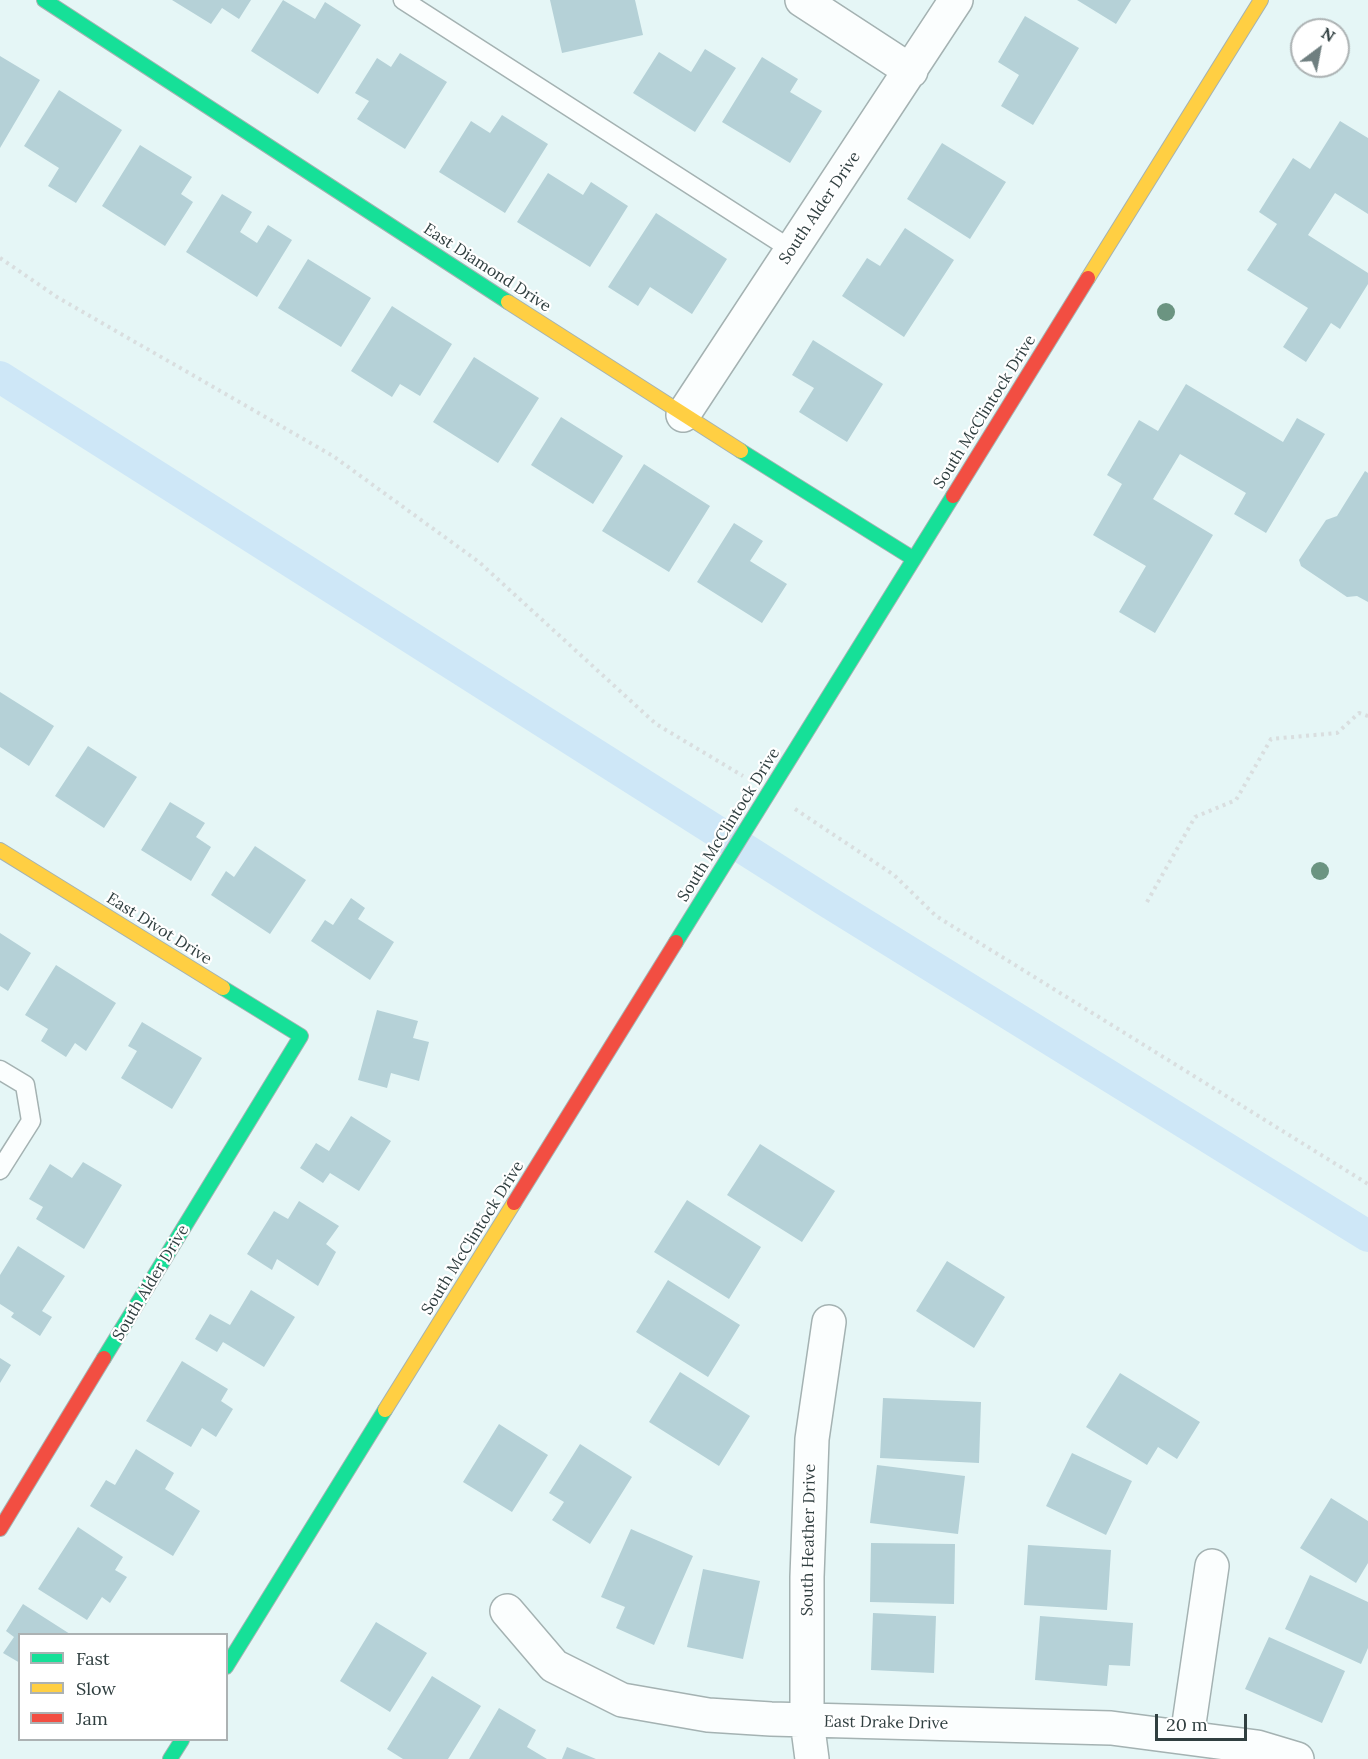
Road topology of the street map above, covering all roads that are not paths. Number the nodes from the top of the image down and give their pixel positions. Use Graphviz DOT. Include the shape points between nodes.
graph roads {
  1 [pos="44,0"];
  2 [pos="402,0"];
  3 [pos="802,0"];
  4 [pos="956,0"];
  5 [pos="1261,0"];
  6 [pos="911,70"];
  7 [pos="792,250"];
  8 [pos="683,415"];
  9 [pos="914,559"];
  10 [pos="0,850"];
  11 [pos="301,1036"];
  12 [pos="0,1070"];
  13 [pos="0,1170"];
  14 [pos="829,1322"];
  15 [pos="0,1529"];
  16 [pos="1212,1566"];
  17 [pos="507,1611"];
  18 [pos="228,1664"];
  19 [pos="807,1721"];
  20 [pos="1186,1737"];
  21 [pos="181,1741"];
  22 [pos="170,1759"];
  23 [pos="813,1759"];
  24 [pos="1297,1759"];
  1 -- 8 [label="main road, East Diamond Drive"];
  2 -- 7 [label="lane"];
  3 -- 6 [label="street"];
  4 -- 6 [label="street, South Alder Drive"];
  5 -- 9 [label="main road, South McClintock Drive"];
  6 -- 7 [label="street, South Alder Drive"];
  7 -- 8 [label="street, South Alder Drive"];
  8 -- 9 [label="main road, East Diamond Drive"];
  9 -- 18 [label="main road, South McClintock Drive"];
  10 -- 11 [label="main road, East Divot Drive"];
  11 -- 15 [label="main road, South Alder Drive"];
  12 -- 13 [label="lane" via="25,1085 31,1121"];
  14 -- 19 [label="street, South Heather Drive" via="812,1439"];
  16 -- 20 [label="street"];
  17 -- 19 [label="street, East Drake Drive" via="554,1666 622,1700 708,1715"];
  19 -- 20 [label="street, East Drake Drive" via="1111,1728"];
  19 -- 23 [label="street, South Heather Drive"];
  20 -- 24 [label="street, East Drake Drive" via="1257,1747"];
  21 -- 22 [label="main road"];
}
